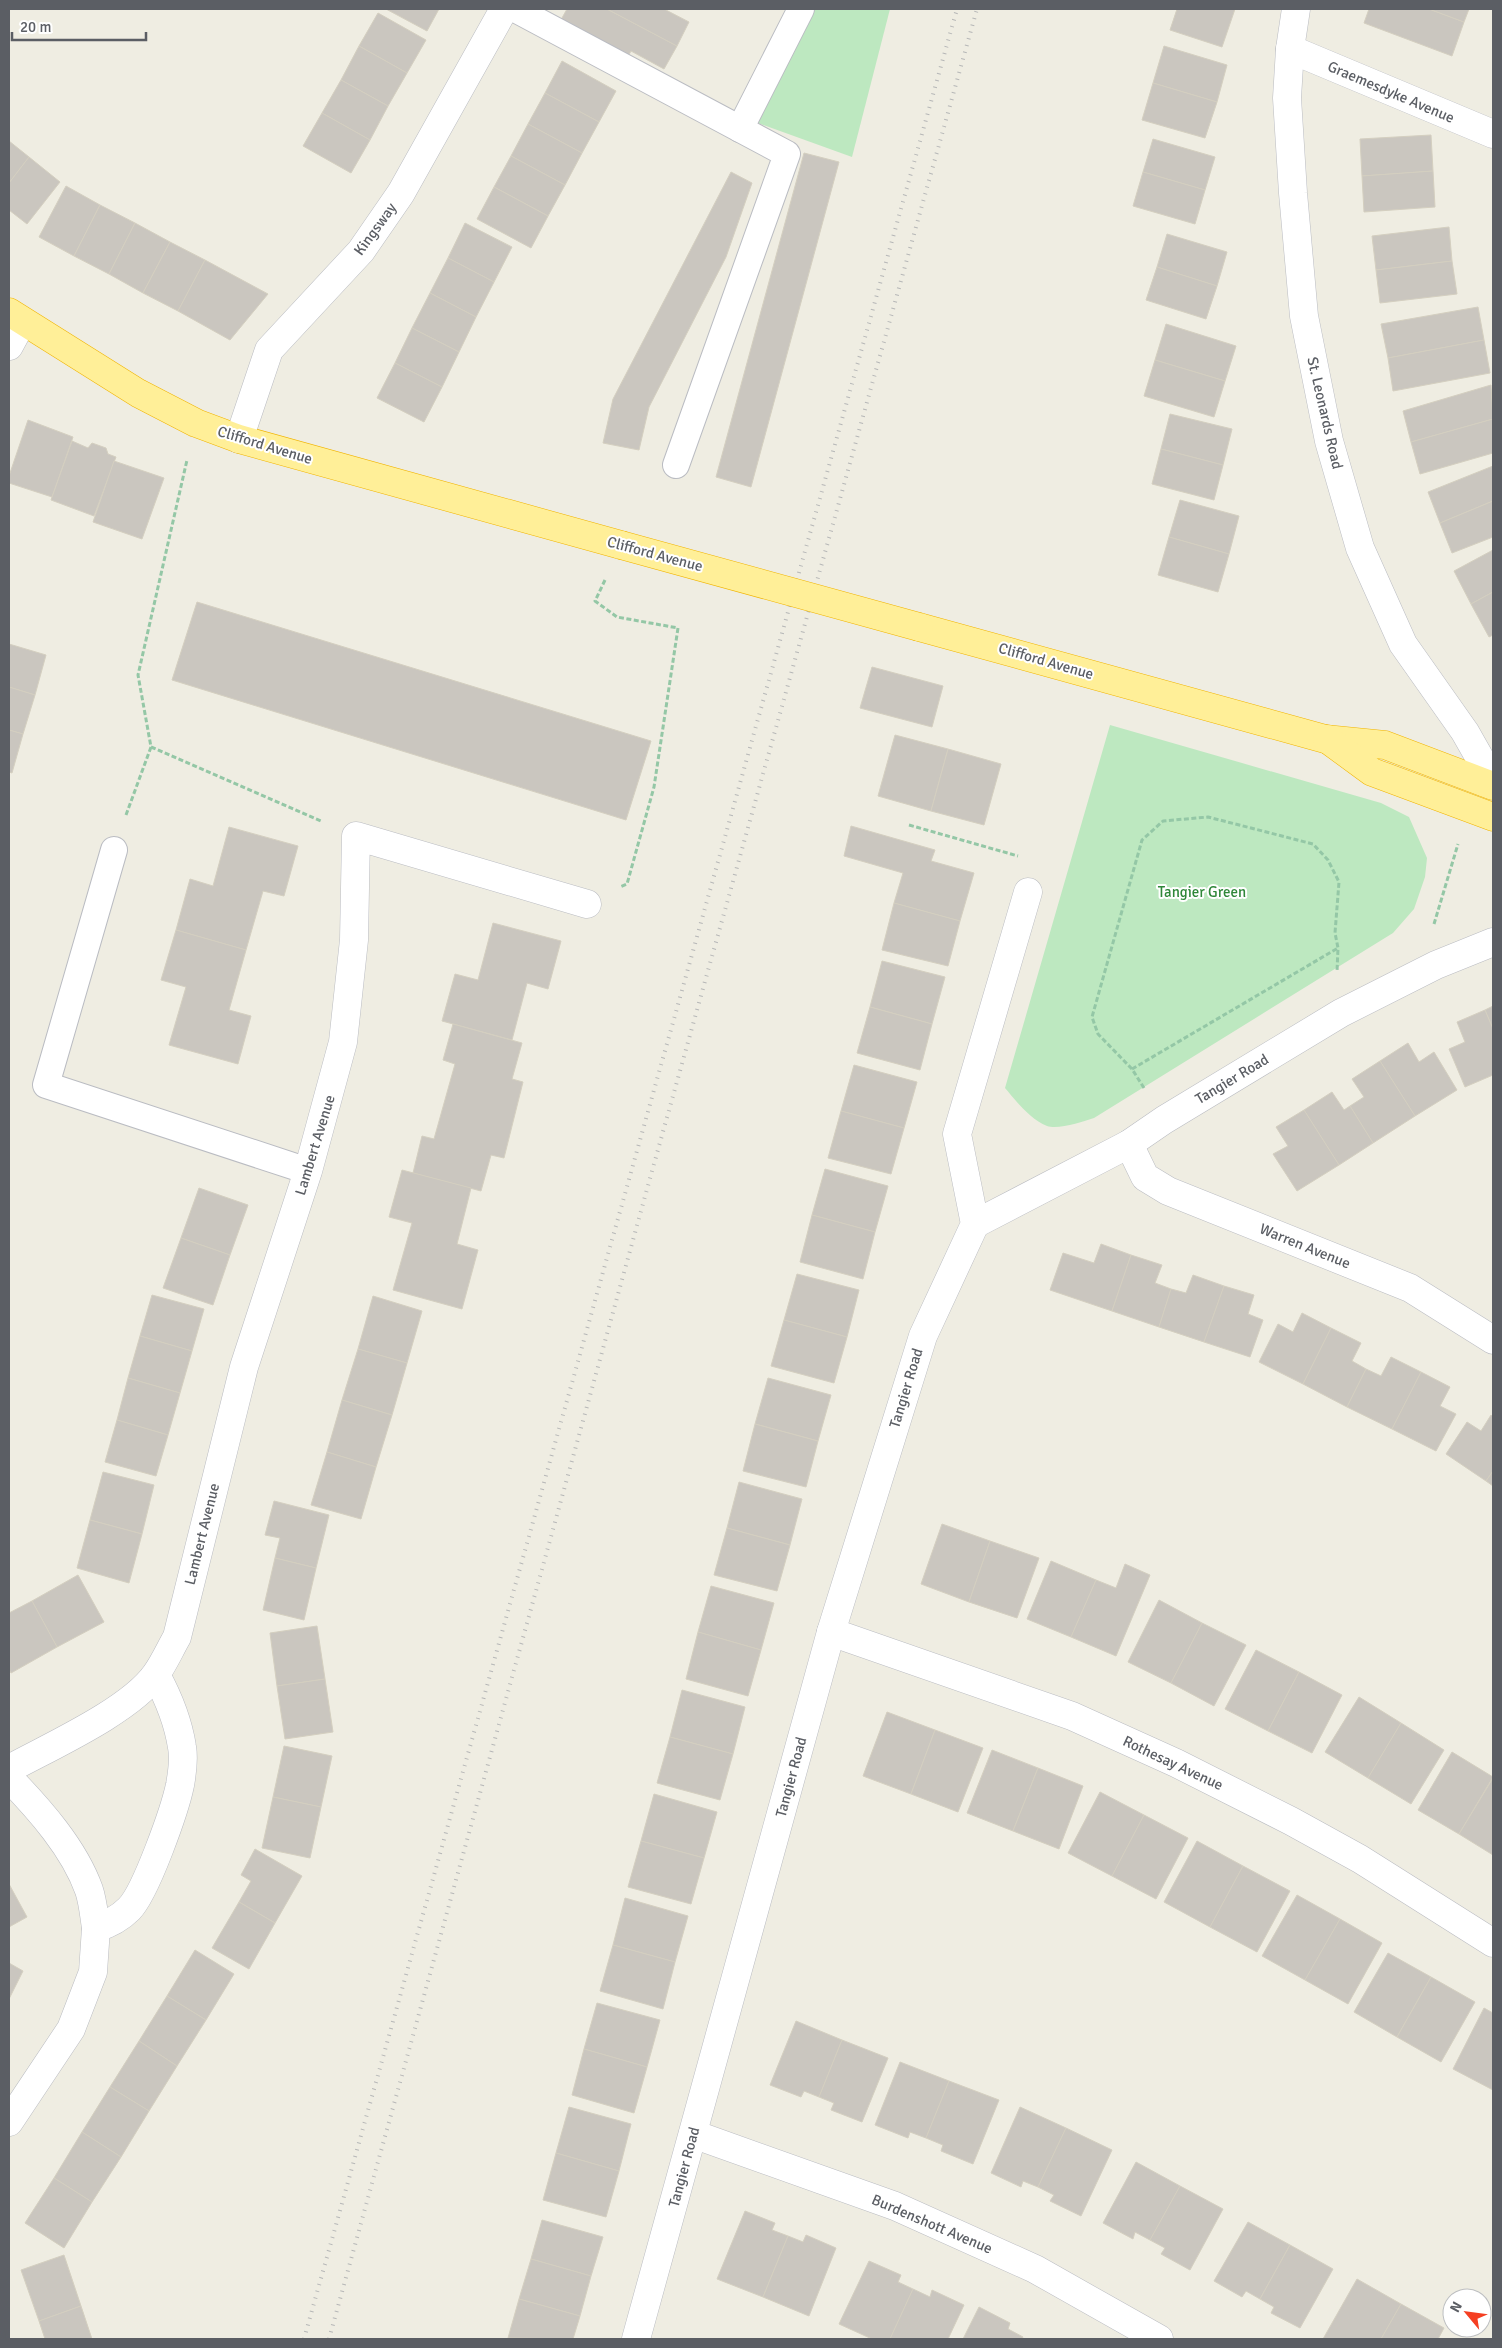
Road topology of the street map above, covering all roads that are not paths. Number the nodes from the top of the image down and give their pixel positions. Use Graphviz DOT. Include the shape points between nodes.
graph roads {
  1 [pos="504,9"];
  2 [pos="515,9"];
  3 [pos="801,9"];
  4 [pos="1296,9"];
  5 [pos="1290,50"];
  6 [pos="740,129"];
  7 [pos="1493,134"];
  8 [pos="15,317"];
  9 [pos="9,346"];
  10 [pos="239,438"];
  11 [pos="676,465"];
  12 [pos="1325,738"];
  13 [pos="1489,784"];
  14 [pos="1493,816"];
  15 [pos="114,850"];
  16 [pos="1028,892"];
  17 [pos="587,904"];
  18 [pos="1493,942"];
  19 [pos="1130,1144"];
  20 [pos="308,1171"];
  21 [pos="975,1224"];
  22 [pos="1493,1340"];
  23 [pos="831,1632"];
  24 [pos="156,1675"];
  25 [pos="9,1769"];
  26 [pos="9,1778"];
  27 [pos="96,1928"];
  28 [pos="1493,1943"];
  29 [pos="9,2122"];
  30 [pos="693,2134"];
  31 [pos="636,2339"];
  32 [pos="1159,2339"];
  1 -- 10 [label="street, Kingsway" via="396,200 361,251 270,350"];
  2 -- 6 [label="lane"];
  3 -- 6 [label="lane"];
  4 -- 5 [label="street, St. Leonards Road"];
  5 -- 7 [label="street, Graemesdyke Avenue"];
  5 -- 13 [label="street, St. Leonards Road" via="1288,98 1304,316 1329,441 1360,548 1404,644 1465,732 1486,769"];
  6 -- 11 [label="lane" via="787,154"];
  8 -- 9 [label="street"];
  8 -- 10 [label="highway, Clifford Avenue" via="138,393 196,423"];
  10 -- 12 [label="highway, Clifford Avenue, bridge"];
  12 -- 13 [label="highway, Clifford Avenue" via="1386,745"];
  12 -- 14 [label="highway, Clifford Avenue" via="1372,772"];
  15 -- 20 [label="lane" via="46,1085"];
  16 -- 21 [label="street" via="957,1134"];
  17 -- 20 [label="street, Lambert Avenue" via="356,836 354,940 343,1042"];
  18 -- 19 [label="street, Tangier Road" via="1436,965 1341,1013"];
  19 -- 21 [label="street, Tangier Road"];
  19 -- 22 [label="street, Warren Avenue" via="1145,1177 1168,1192 1410,1288"];
  20 -- 24 [label="street, Lambert Avenue" via="244,1367 176,1637"];
  21 -- 23 [label="street, Tangier Road" via="922,1336"];
  23 -- 28 [label="street, Rothesay Avenue" via="1072,1716 1176,1763 1360,1859"];
  23 -- 30 [label="street, Tangier Road"];
  24 -- 25 [label="street, Lambert Avenue" via="109,1714"];
  24 -- 27 [label="street" via="167,1694 182,1748 180,1784 171,1818 130,1908 110,1923"];
  26 -- 27 [label="street" via="73,1857 88,1890"];
  27 -- 29 [label="street" via="93,1972 71,2029"];
  30 -- 31 [label="street, Tangier Road"];
  30 -- 32 [label="street, Burdenshott Avenue" via="895,2206 1035,2268"];
}
